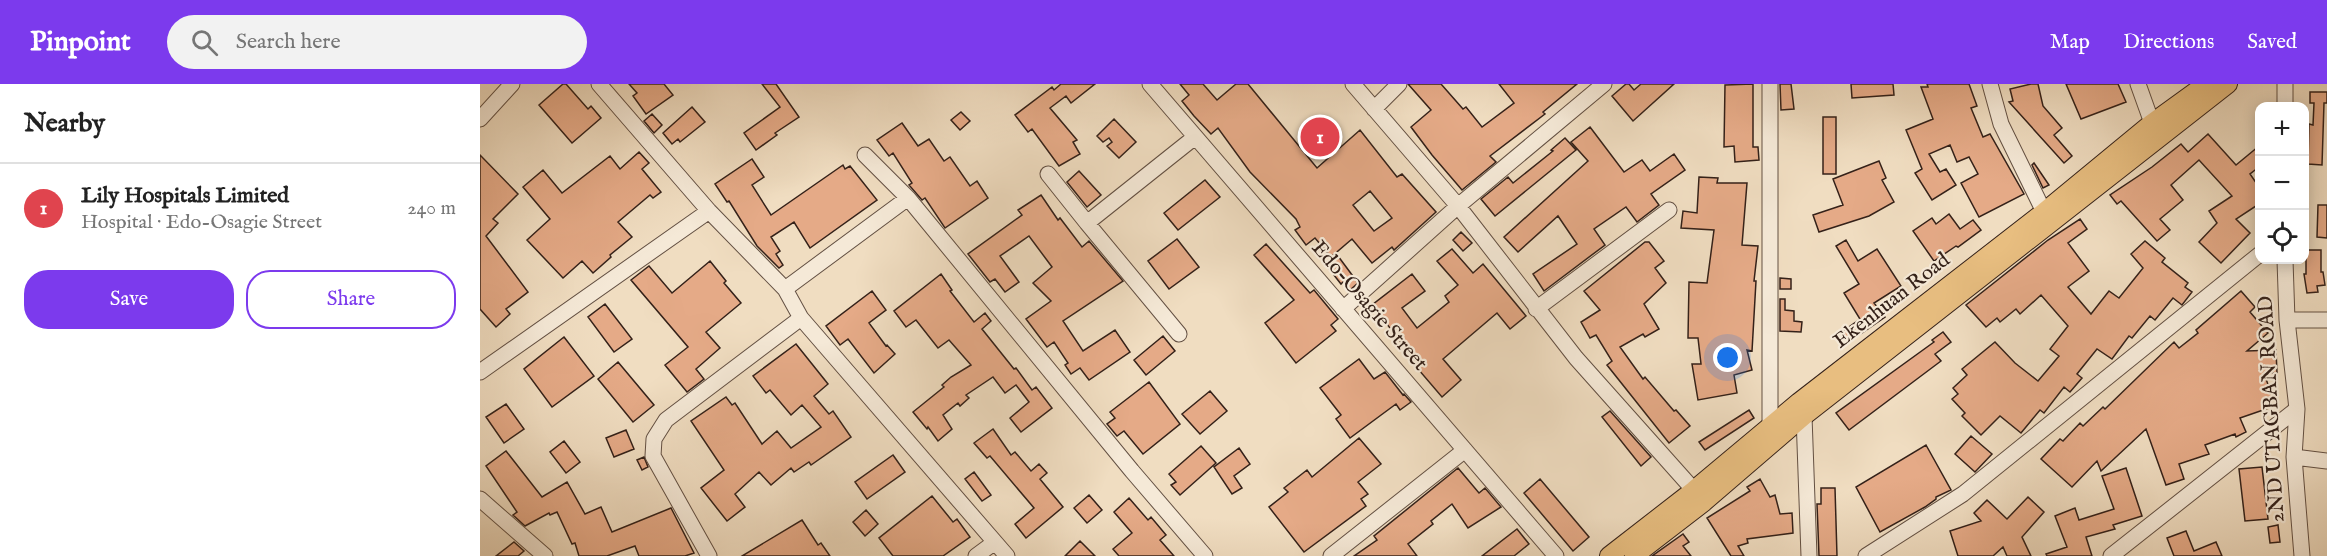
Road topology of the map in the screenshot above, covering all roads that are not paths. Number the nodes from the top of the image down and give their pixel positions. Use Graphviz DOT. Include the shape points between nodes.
graph roads {
  1 [pos="512,84"];
  2 [pos="599,84"];
  3 [pos="1150,84"];
  4 [pos="1353,84"];
  5 [pos="1399,84"];
  6 [pos="1604,84"];
  7 [pos="1770,84"];
  8 [pos="1990,84"];
  9 [pos="2138,84"];
  10 [pos="2206,84"];
  11 [pos="2228,84"];
  12 [pos="2285,84"];
  13 [pos="2285,102"];
  14 [pos="1374,109"];
  15 [pos="480,119"];
  16 [pos="2152,123"];
  17 [pos="1195,137"];
  18 [pos="865,155"];
  19 [pos="1048,174"];
  20 [pos="908,198"];
  21 [pos="1458,206"];
  22 [pos="1669,210"];
  23 [pos="709,211"];
  24 [pos="2044,212"];
  25 [pos="1087,223"];
  26 [pos="2255,257"];
  27 [pos="2286,264"];
  28 [pos="785,289"];
  29 [pos="1343,309"];
  30 [pos="1536,309"];
  31 [pos="801,318"];
  32 [pos="2287,320"];
  33 [pos="2327,320"];
  34 [pos="1179,334"];
  35 [pos="480,372"];
  36 [pos="2297,409"];
  37 [pos="1803,416"];
  38 [pos="1770,425"];
  39 [pos="1465,450"];
  40 [pos="2294,458"];
  41 [pos="2327,461"];
  42 [pos="1699,496"];
  43 [pos="480,499"];
  44 [pos="995,542"];
  45 [pos="545,556"];
  46 [pos="709,556"];
  47 [pos="976,556"];
  48 [pos="1007,556"];
  49 [pos="1205,556"];
  50 [pos="1331,556"];
  51 [pos="1557,556"];
  52 [pos="1608,556"];
  53 [pos="1634,556"];
  54 [pos="1809,556"];
  55 [pos="1866,556"];
  56 [pos="2111,556"];
  57 [pos="2302,556"];
  1 -- 15 [label="street"];
  2 -- 23 [label="street"];
  3 -- 17 [label="street, Edo-Osagie Street"];
  4 -- 14 [label="street"];
  5 -- 14 [label="street"];
  6 -- 21 [label="street"];
  7 -- 38 [label="street"];
  8 -- 24 [label="street" via="2001,124"];
  9 -- 16 [label="street"];
  10 -- 16 [label="main road, Ekenhuan Road"];
  11 -- 37 [label="main road, Ekenhuan Road"];
  12 -- 13 [label="street"];
  14 -- 21 [label="street"];
  16 -- 24 [label="main road, Ekenhuan Road"];
  17 -- 25 [label="street"];
  17 -- 29 [label="street, Edo-Osagie Street"];
  18 -- 20 [label="street"];
  19 -- 25 [label="street"];
  20 -- 28 [label="street"];
  20 -- 49 [label="street"];
  21 -- 29 [label="street"];
  21 -- 30 [label="street"];
  22 -- 30 [label="street"];
  23 -- 28 [label="street"];
  23 -- 35 [label="street"];
  24 -- 38 [label="main road, Ekenhuan Road"];
  25 -- 34 [label="street"];
  26 -- 55 [label="street" via="1964,494"];
  27 -- 32 [label="street, 2ND UTAGBAN ROAD"];
  28 -- 31 [label="street"];
  29 -- 39 [label="street, Edo-Osagie Street"];
  30 -- 42 [label="street"];
  31 -- 44 [label="street"];
  31 -- 46 [label="street" via="666,420 654,439 653,456"];
  32 -- 33 [label="street"];
  32 -- 36 [label="street, 2ND UTAGBAN ROAD"];
  36 -- 40 [label="street, 2ND UTAGBAN ROAD"];
  36 -- 56 [label="street"];
  37 -- 42 [label="main road, Ekenhuan Road"];
  37 -- 54 [label="street"];
  38 -- 42 [label="main road, Ekenhuan Road"];
  39 -- 50 [label="street"];
  39 -- 51 [label="street, Edo-Osagie Street"];
  40 -- 41 [label="street"];
  40 -- 57 [label="street, 2ND UTAGBAN ROAD"];
  42 -- 52 [label="main road, Ekenhuan Road"];
  42 -- 53 [label="main road, Ekenhuan Road"];
  43 -- 45 [label="street"];
  44 -- 47 [label="street"];
  44 -- 48 [label="street"];
}
